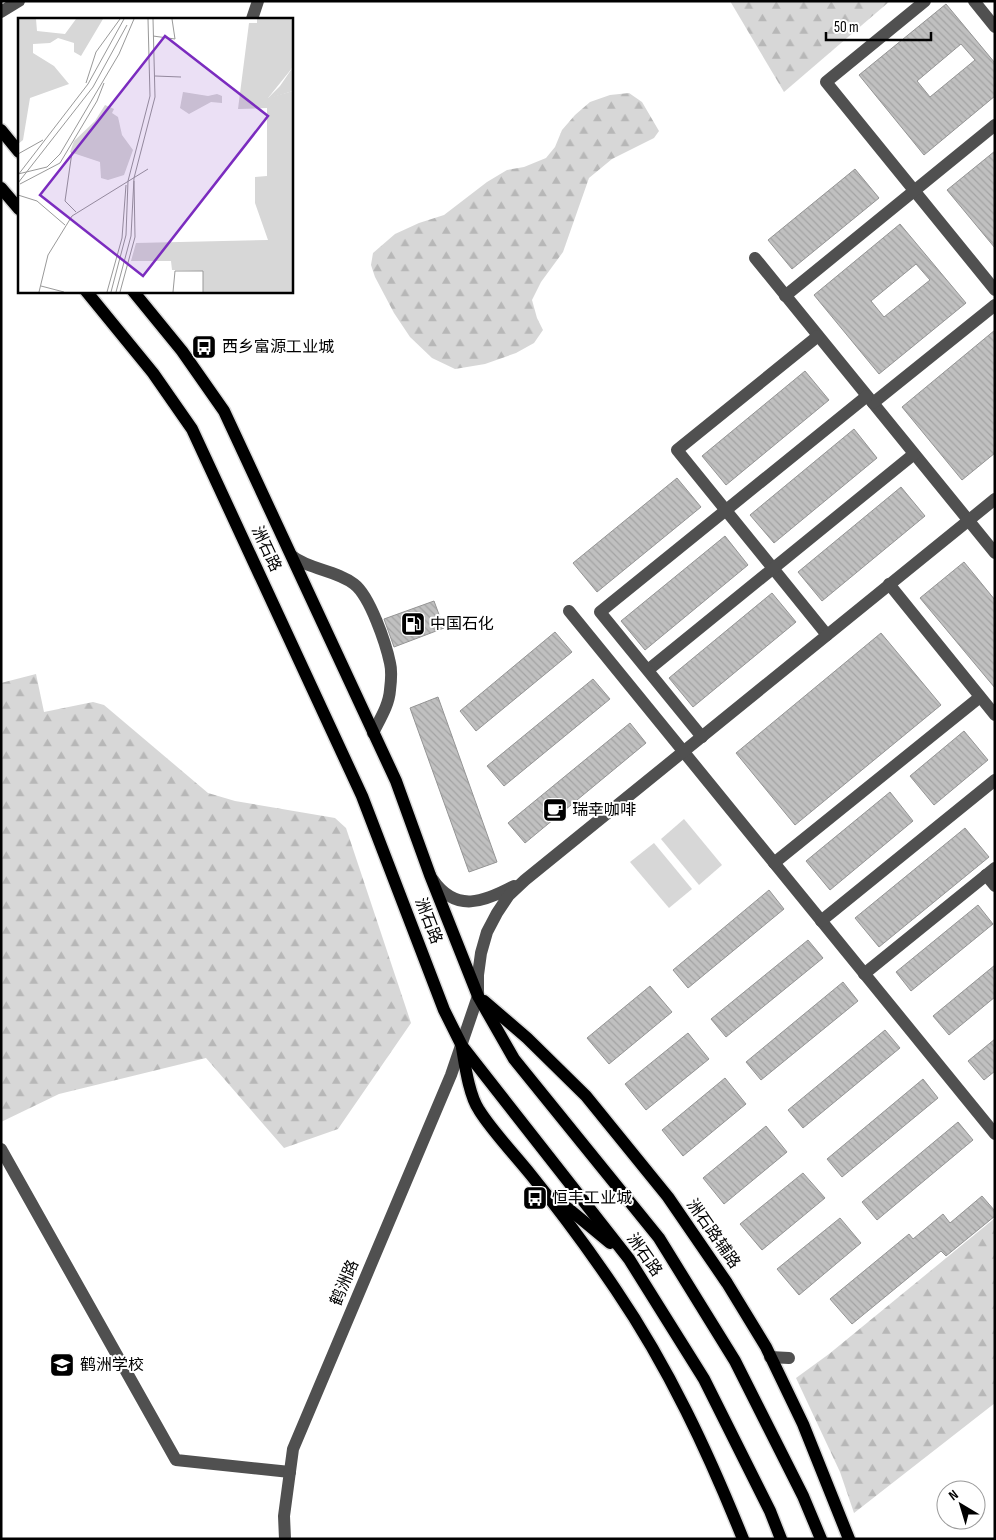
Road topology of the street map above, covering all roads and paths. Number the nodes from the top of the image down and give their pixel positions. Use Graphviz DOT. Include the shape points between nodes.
graph roads {
  1 [pos="19,1"];
  2 [pos="258,1"];
  3 [pos="925,1"];
  4 [pos="974,1"];
  5 [pos="1,12"];
  6 [pos="252,18"];
  7 [pos="995,27"];
  8 [pos="995,126"];
  9 [pos="1,130"];
  10 [pos="18,151"];
  11 [pos="1,188"];
  12 [pos="914,191"];
  13 [pos="18,208"];
  14 [pos="755,258"];
  15 [pos="995,290"];
  16 [pos="87,292"];
  17 [pos="134,292"];
  18 [pos="786,296"];
  19 [pos="995,305"];
  20 [pos="818,336"];
  21 [pos="870,400"];
  22 [pos="914,454"];
  23 [pos="995,499"];
  24 [pos="726,510"];
  25 [pos="968,520"];
  26 [pos="995,553"];
  27 [pos="292,556"];
  28 [pos="773,568"];
  29 [pos="889,584"];
  30 [pos="570,611"];
  31 [pos="827,635"];
  32 [pos="648,670"];
  33 [pos="980,697"];
  34 [pos="995,715"];
  35 [pos="373,733"];
  36 [pos="702,737"];
  37 [pos="684,752"];
  38 [pos="995,780"];
  39 [pos="774,863"];
  40 [pos="990,872"];
  41 [pos="430,875"];
  42 [pos="525,880"];
  43 [pos="995,886"];
  44 [pos="821,921"];
  45 [pos="864,974"];
  46 [pos="478,996"];
  47 [pos="462,1046"];
  48 [pos="995,1134"];
  49 [pos="1,1149"];
  50 [pos="539,1185"];
  51 [pos="629,1259"];
  52 [pos="770,1356"];
  53 [pos="789,1358"];
  54 [pos="290,1472"];
  55 [pos="285,1539"];
  56 [pos="743,1539"];
  57 [pos="781,1539"];
  58 [pos="820,1539"];
  59 [pos="849,1539"];
  1 -- 5 [label="street"];
  2 -- 6 [label="street"];
  3 -- 12 [label="street" via="826,82"];
  4 -- 7 [label="street"];
  8 -- 12 [label="street"];
  9 -- 10 [label="main road"];
  11 -- 13 [label="main road"];
  12 -- 15 [label="street"];
  12 -- 18 [label="street"];
  14 -- 18 [label="street"];
  16 -- 47 [label="main road, 洲石路" via="153,373 192,429 362,796 444,1010"];
  17 -- 27 [label="main road, 洲石路" via="182,351 224,411"];
  18 -- 20 [label="street"];
  19 -- 21 [label="street"];
  20 -- 21 [label="street"];
  20 -- 24 [label="street" via="677,450"];
  21 -- 22 [label="street"];
  21 -- 24 [label="street"];
  22 -- 25 [label="street"];
  22 -- 28 [label="street"];
  23 -- 25 [label="street"];
  24 -- 28 [label="street"];
  24 -- 32 [label="street" via="600,612"];
  25 -- 26 [label="street"];
  25 -- 29 [label="street"];
  27 -- 35 [label="main road, 洲石路"];
  27 -- 35 [label="street" via="354,584 364,594 372,610 391,665 390,692"];
  28 -- 31 [label="street"];
  28 -- 32 [label="street"];
  29 -- 31 [label="street"];
  29 -- 33 [label="street"];
  30 -- 37 [label="street"];
  31 -- 36 [label="street"];
  32 -- 36 [label="street"];
  33 -- 34 [label="street"];
  33 -- 39 [label="street"];
  35 -- 41 [label="main road, 洲石路" via="396,781"];
  36 -- 37 [label="street"];
  37 -- 39 [label="street"];
  37 -- 42 [label="street"];
  38 -- 44 [label="street"];
  39 -- 44 [label="street"];
  40 -- 43 [label="street"];
  40 -- 45 [label="street"];
  41 -- 42 [label="street" via="451,897 466,902 482,901"];
  41 -- 46 [label="main road, 洲石路"];
  42 -- 46 [label="street, 鹤洲路" via="510,895 487,932 481,953"];
  44 -- 45 [label="street"];
  45 -- 48 [label="street"];
  46 -- 47 [label="street, 鹤洲路"];
  46 -- 52 [label="main road, 洲石路辅路" via="586,1096 656,1182 727,1282"];
  46 -- 58 [label="main road, 洲石路" via="514,1059 659,1238 735,1361 803,1496"];
  47 -- 50 [label="main road" via="478,1109"];
  47 -- 51 [label="main road, 洲石路"];
  47 -- 54 [label="street, 鹤洲路" via="293,1449"];
  49 -- 54 [label="street" via="176,1460"];
  50 -- 51 [label="main road"];
  50 -- 56 [label="main road" via="618,1292 655,1353 688,1413"];
  51 -- 57 [label="main road, 洲石路" via="704,1379"];
  52 -- 53 [label="street"];
  52 -- 59 [label="main road, 洲石路辅路" via="803,1424"];
  54 -- 55 [label="street, 鹤洲路" via="284,1516"];
}
